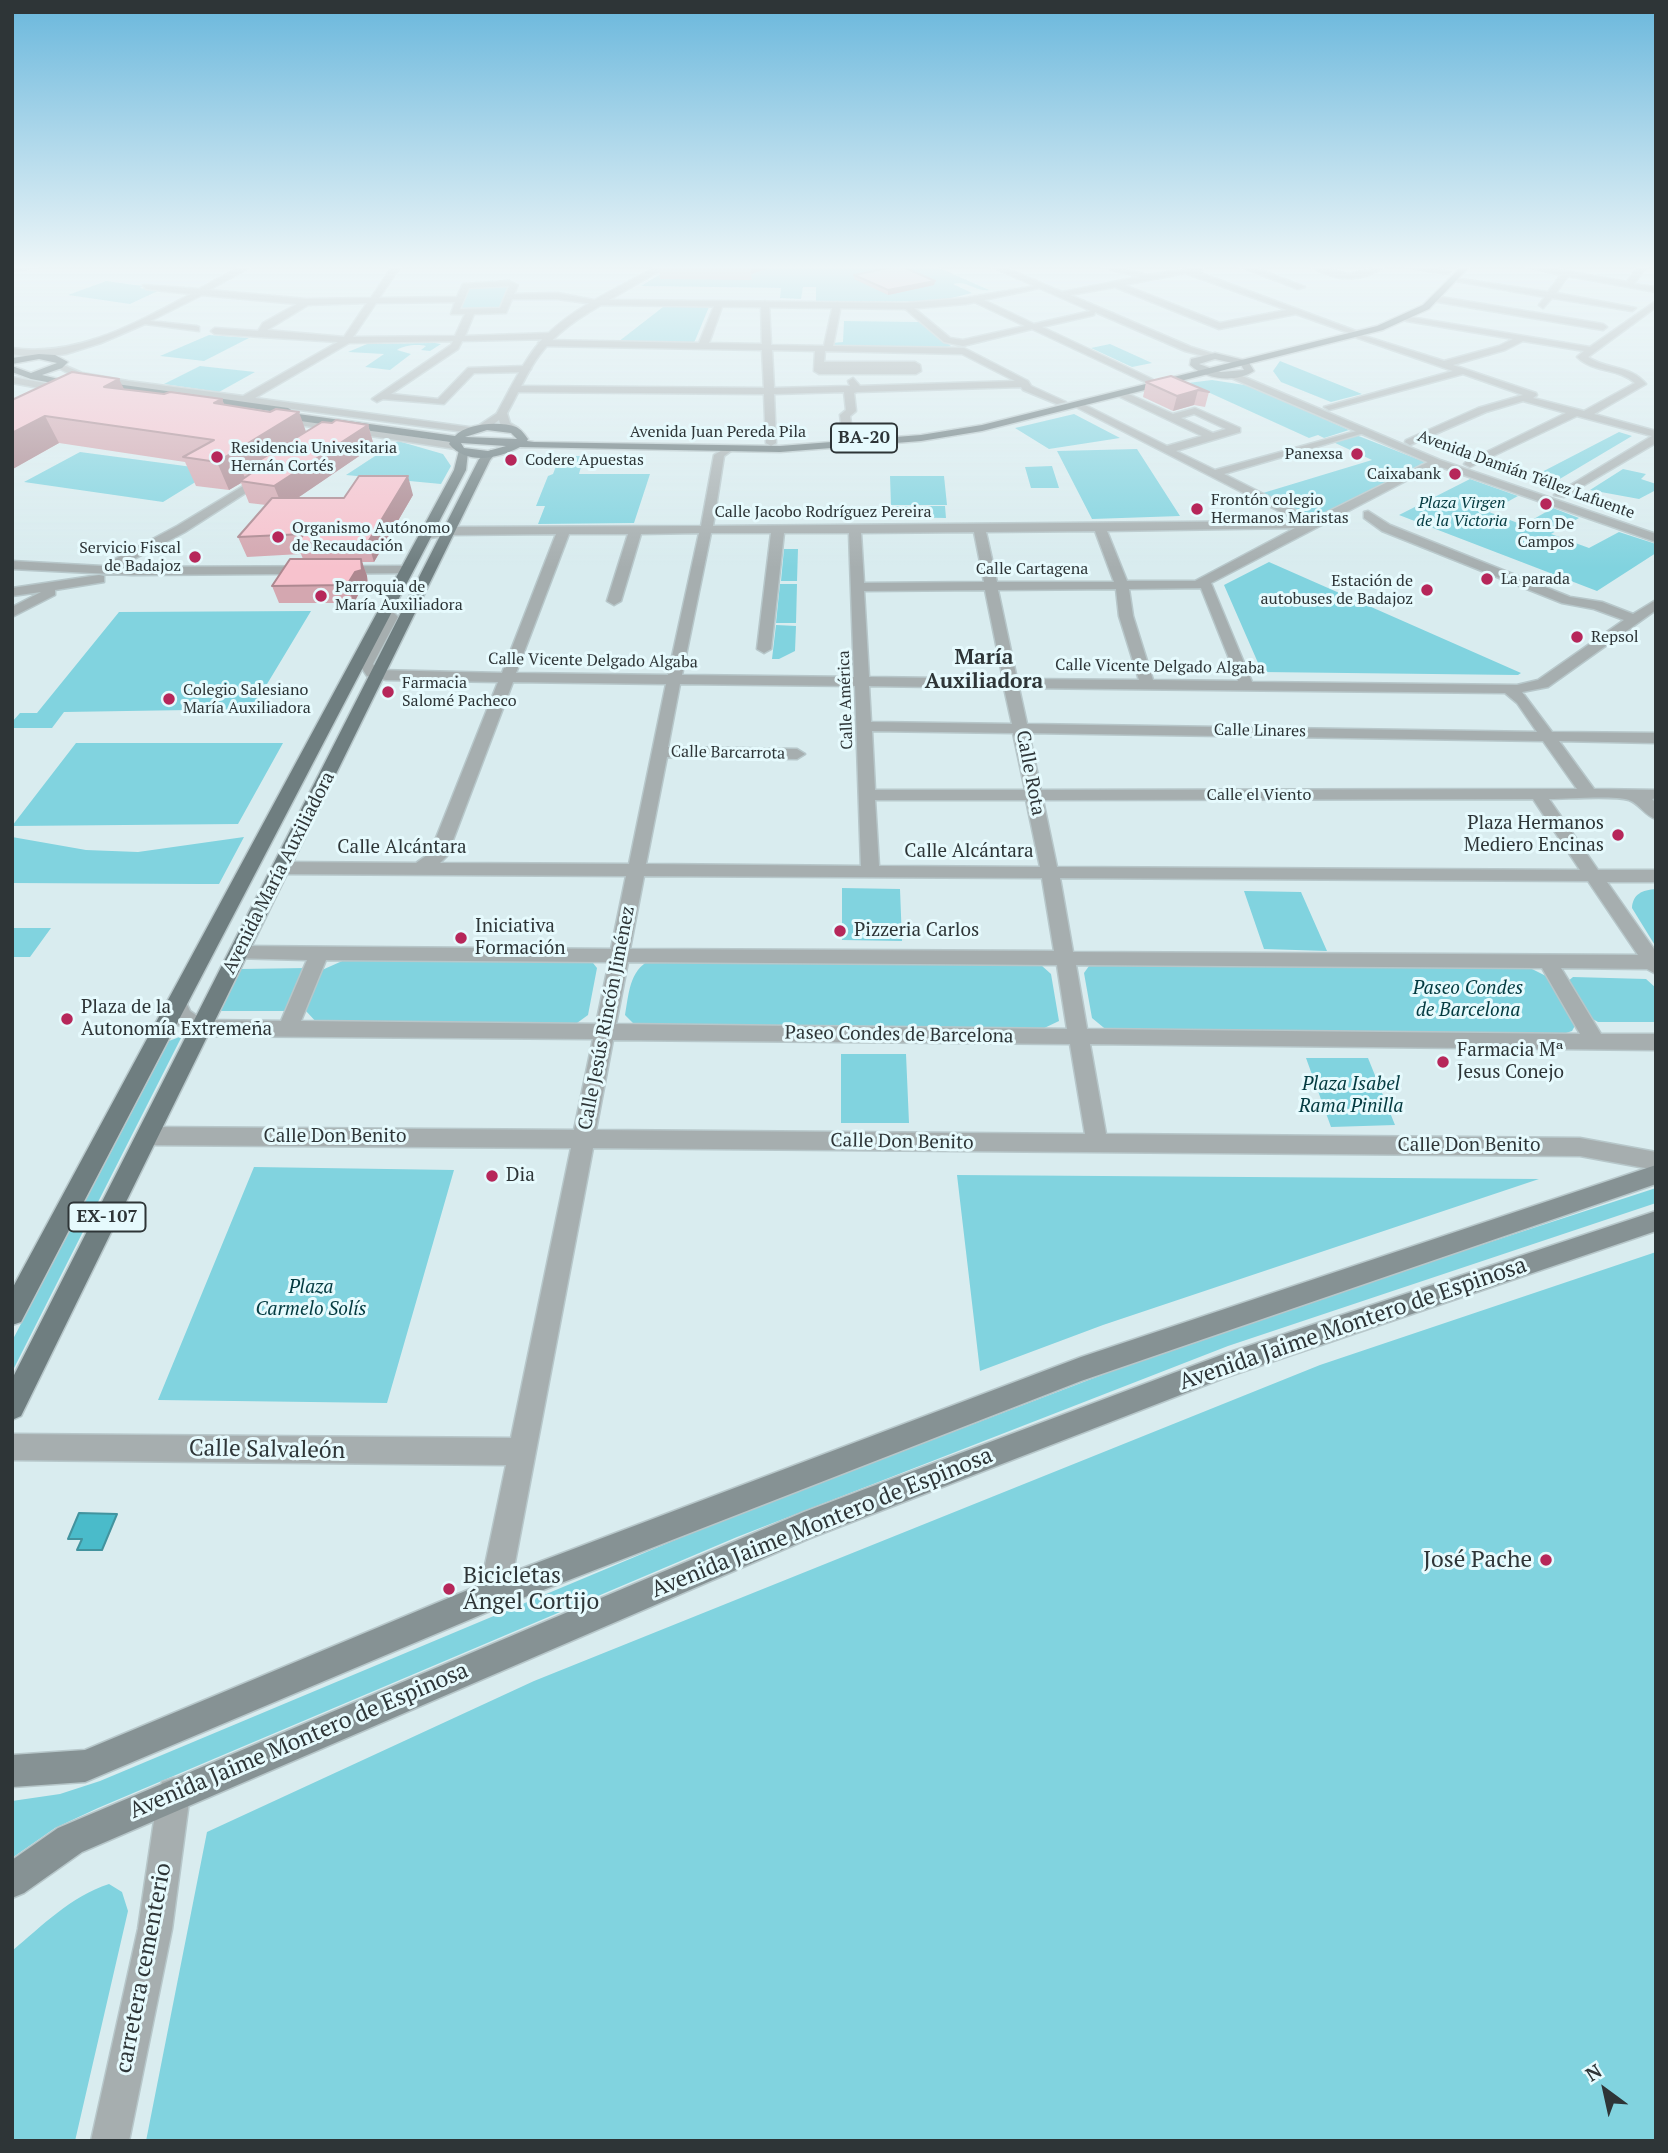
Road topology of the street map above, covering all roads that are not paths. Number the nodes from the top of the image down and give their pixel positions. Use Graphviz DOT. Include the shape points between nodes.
graph roads {
  1 [pos="26,367"];
  2 [pos="55,367"];
  3 [pos="67,367"];
  4 [pos="300,367"];
  5 [pos="424,367"];
  6 [pos="769,367"];
  7 [pos="819,367"];
  8 [pos="915,367"];
  9 [pos="998,367"];
  10 [pos="1120,367"];
  11 [pos="1206,367"];
  12 [pos="1234,367"];
  13 [pos="1251,367"];
  14 [pos="1448,367"];
  15 [pos="1606,367"];
  16 [pos="526,369"];
  17 [pos="1197,369"];
  18 [pos="852,371"];
  19 [pos="1460,372"];
  20 [pos="1226,375"];
  21 [pos="39,376"];
  22 [pos="14,380"];
  23 [pos="1149,381"];
  24 [pos="1026,384"];
  25 [pos="1498,385"];
  26 [pos="515,389"];
  27 [pos="770,389"];
  28 [pos="856,389"];
  29 [pos="84,393"];
  30 [pos="1122,394"];
  31 [pos="380,396"];
  32 [pos="1285,398"];
  33 [pos="246,399"];
  34 [pos="65,402"];
  35 [pos="1061,402"];
  36 [pos="1077,405"];
  37 [pos="1329,407"];
  38 [pos="1482,410"];
  39 [pos="502,413"];
  40 [pos="1581,413"];
  41 [pos="354,414"];
  42 [pos="1171,418"];
  43 [pos="339,429"];
  44 [pos="514,430"];
  45 [pos="1360,430"];
  46 [pos="1374,432"];
  47 [pos="327,436"];
  48 [pos="1656,436"];
  49 [pos="1212,437"];
  50 [pos="465,438"];
  51 [pos="848,439"];
  52 [pos="521,441"];
  53 [pos="1410,442"];
  54 [pos="771,443"];
  55 [pos="729,449"];
  56 [pos="1166,450"];
  57 [pos="491,453"];
  58 [pos="1436,462"];
  59 [pos="1470,464"];
  60 [pos="280,466"];
  61 [pos="1213,474"];
  62 [pos="1529,484"];
  63 [pos="1562,500"];
  64 [pos="1348,507"];
  65 [pos="1313,524"];
  66 [pos="855,527"];
  67 [pos="979,527"];
  68 [pos="1099,527"];
  69 [pos="1222,527"];
  70 [pos="1656,527"];
  71 [pos="706,528"];
  72 [pos="778,528"];
  73 [pos="636,529"];
  74 [pos="564,530"];
  75 [pos="449,531"];
  76 [pos="425,535"];
  77 [pos="1656,538"];
  78 [pos="1271,547"];
  79 [pos="135,554"];
  80 [pos="12,565"];
  81 [pos="42,567"];
  82 [pos="68,569"];
  83 [pos="104,570"];
  84 [pos="132,571"];
  85 [pos="12,573"];
  86 [pos="404,574"];
  87 [pos="12,579"];
  88 [pos="1205,583"];
  89 [pos="61,586"];
  90 [pos="1122,586"];
  91 [pos="858,587"];
  92 [pos="992,587"];
  93 [pos="17,589"];
  94 [pos="614,601"];
  95 [pos="1656,604"];
  96 [pos="385,612"];
  97 [pos="12,613"];
  98 [pos="1636,618"];
  99 [pos="1656,625"];
  100 [pos="764,649"];
  101 [pos="382,676"];
  102 [pos="506,677"];
  103 [pos="674,679"];
  104 [pos="862,681"];
  105 [pos="1012,683"];
  106 [pos="1147,684"];
  107 [pos="1247,685"];
  108 [pos="1508,688"];
  109 [pos="864,726"];
  110 [pos="1021,728"];
  111 [pos="1546,736"];
  112 [pos="1656,738"];
  113 [pos="660,752"];
  114 [pos="797,754"];
  115 [pos="1589,794"];
  116 [pos="867,795"];
  117 [pos="1538,795"];
  118 [pos="1035,796"];
  119 [pos="1652,800"];
  120 [pos="281,868"];
  121 [pos="420,869"];
  122 [pos="637,870"];
  123 [pos="870,872"];
  124 [pos="246,873"];
  125 [pos="1050,873"];
  126 [pos="1595,875"];
  127 [pos="1656,876"];
  128 [pos="239,953"];
  129 [pos="320,953"];
  130 [pos="620,955"];
  131 [pos="1065,958"];
  132 [pos="1548,962"];
  133 [pos="1654,965"];
  134 [pos="177,1003"];
  135 [pos="201,1028"];
  136 [pos="288,1028"];
  137 [pos="605,1032"];
  138 [pos="1078,1037"];
  139 [pos="1595,1042"];
  140 [pos="1656,1042"];
  141 [pos="148,1136"];
  142 [pos="583,1139"];
  143 [pos="1097,1143"];
  144 [pos="1656,1161"];
  145 [pos="1656,1174"];
  146 [pos="1656,1221"];
  147 [pos="12,1314"];
  148 [pos="12,1407"];
  149 [pos="12,1447"];
  150 [pos="522,1452"];
  151 [pos="494,1594"];
  152 [pos="12,1771"];
  153 [pos="174,1794"];
  154 [pos="12,1881"];
  155 [pos="110,2141"];
  1 -- 21 [label="highway, BA-20"];
  2 -- 21 [label="highway"];
  3 -- 33 [label="street" via="79,375 116,382"];
  4 -- 33 [label="street"];
  5 -- 31 [label="street"];
  6 -- 27 [label="street"];
  7 -- 18 [label="street" via="819,371"];
  8 -- 18 [label="street" via="916,371"];
  9 -- 24 [label="street"];
  10 -- 23 [label="street"];
  11 -- 17 [label="highway, Avenida Juan Pereda Pila / BA-20"];
  12 -- 20 [label="main road"];
  13 -- 37 [label="street, Avenida Damián Téllez Lafuente"];
  14 -- 19 [label="street"];
  15 -- 40 [label="street" via="1633,376 1642,384"];
  16 -- 26 [label="street"];
  16 -- 31 [label="street" via="472,369 440,402"];
  17 -- 20 [label="highway"];
  17 -- 23 [label="highway, Avenida Juan Pereda Pila / BA-20"];
  17 -- 30 [label="highway, Avenida Juan Pereda Pila / BA-20"];
  18 -- 28 [label="street"];
  19 -- 25 [label="street"];
  19 -- 37 [label="street"];
  20 -- 32 [label="street, Avenida Damián Téllez Lafuente"];
  21 -- 22 [label="street"];
  21 -- 50 [label="highway, BA-20" via="93,389"];
  22 -- 29 [label="street"];
  23 -- 35 [label="highway, Avenida Juan Pereda Pila / BA-20"];
  24 -- 28 [label="street"];
  24 -- 35 [label="street"];
  25 -- 38 [label="street" via="1512,393"];
  25 -- 40 [label="street"];
  26 -- 27 [label="street"];
  26 -- 39 [label="street"];
  27 -- 28 [label="street"];
  27 -- 54 [label="street"];
  28 -- 51 [label="street" via="849,391 851,411 845,415"];
  29 -- 34 [label="street"];
  29 -- 43 [label="street"];
  30 -- 36 [label="highway, Avenida Juan Pereda Pila / BA-20"];
  30 -- 42 [label="street"];
  31 -- 41 [label="street"];
  32 -- 45 [label="street, Avenida Damián Téllez Lafuente"];
  32 -- 46 [label="street"];
  33 -- 41 [label="street"];
  35 -- 51 [label="highway, Avenida Juan Pereda Pila / BA-20" via="951,427"];
  36 -- 55 [label="highway, Avenida Juan Pereda Pila / BA-20" via="921,438"];
  36 -- 56 [label="street"];
  37 -- 53 [label="street, Avenida Damián Téllez Lafuente"];
  38 -- 40 [label="street" via="1519,398"];
  38 -- 53 [label="street"];
  39 -- 44 [label="street" via="505,425"];
  39 -- 50 [label="street"];
  40 -- 48 [label="street"];
  40 -- 59 [label="street"];
  41 -- 50 [label="street"];
  42 -- 49 [label="street"];
  42 -- 49 [label="street" via="1195,411 1236,430"];
  43 -- 47 [label="street"];
  43 -- 50 [label="street"];
  44 -- 50 [label="highway"];
  44 -- 52 [label="highway"];
  45 -- 46 [label="street"];
  45 -- 58 [label="street, Avenida Damián Téllez Lafuente"];
  45 -- 61 [label="street"];
  46 -- 53 [label="street"];
  48 -- 63 [label="street"];
  49 -- 56 [label="street"];
  50 -- 52 [label="highway, BA-20"];
  50 -- 57 [label="highway"];
  50 -- 76 [label="main road, Avenida María Auxiliadora / EX-107" via="460,470"];
  51 -- 54 [label="highway, Avenida Juan Pereda Pila / BA-20"];
  52 -- 54 [label="highway, Avenida Juan Pereda Pila / BA-20"];
  52 -- 55 [label="highway, Avenida Juan Pereda Pila / BA-20"];
  52 -- 57 [label="highway"];
  53 -- 59 [label="street, Avenida Damián Téllez Lafuente"];
  55 -- 71 [label="street, Calle Jesús Rincón Jiménez" via="719,455"];
  56 -- 61 [label="street"];
  57 -- 75 [label="main road, Avenida María Auxiliadora / EX-107"];
  58 -- 62 [label="street" via="1447,460"];
  58 -- 63 [label="street, Avenida Damián Téllez Lafuente"];
  58 -- 64 [label="street, Calle Jacobo Rodríguez Pereira"];
  59 -- 62 [label="street, Avenida Damián Téllez Lafuente"];
  60 -- 79 [label="street"];
  61 -- 65 [label="street"];
  62 -- 63 [label="street, Avenida Damián Téllez Lafuente"];
  63 -- 70 [label="street, Avenida Damián Téllez Lafuente"];
  63 -- 77 [label="street, Avenida Damián Téllez Lafuente"];
  64 -- 65 [label="street, Calle Jacobo Rodríguez Pereira"];
  64 -- 98 [label="street" via="1567,600 1588,601"];
  65 -- 69 [label="street, Calle Jacobo Rodríguez Pereira"];
  65 -- 78 [label="street"];
  66 -- 67 [label="street, Calle Jacobo Rodríguez Pereira"];
  66 -- 72 [label="street, Calle Jacobo Rodríguez Pereira"];
  66 -- 91 [label="street, Calle América"];
  67 -- 68 [label="street, Calle Jacobo Rodríguez Pereira"];
  67 -- 92 [label="street, Calle Rota"];
  68 -- 69 [label="street, Calle Jacobo Rodríguez Pereira"];
  68 -- 90 [label="street"];
  69 -- 78 [label="street, Calle Jacobo Rodríguez Pereira"];
  71 -- 72 [label="street, Calle Jacobo Rodríguez Pereira"];
  71 -- 73 [label="street, Calle Jacobo Rodríguez Pereira"];
  71 -- 103 [label="street, Calle Jesús Rincón Jiménez"];
  72 -- 100 [label="street"];
  73 -- 74 [label="street, Calle Jacobo Rodríguez Pereira"];
  73 -- 94 [label="street"];
  74 -- 75 [label="street, Calle Jacobo Rodríguez Pereira"];
  74 -- 102 [label="street"];
  75 -- 76 [label="street, Calle Jacobo Rodríguez Pereira"];
  75 -- 101 [label="main road, Avenida María Auxiliadora / EX-107"];
  76 -- 86 [label="main road, Avenida María Auxiliadora / EX-107"];
  78 -- 88 [label="street"];
  79 -- 83 [label="street"];
  79 -- 84 [label="street"];
  80 -- 81 [label="street"];
  81 -- 82 [label="street"];
  81 -- 85 [label="street"];
  81 -- 87 [label="street"];
  82 -- 83 [label="street"];
  82 -- 89 [label="street"];
  83 -- 84 [label="street"];
  83 -- 89 [label="street"];
  84 -- 86 [label="street"];
  86 -- 89 [label="street" via="94,579"];
  86 -- 96 [label="main road, Avenida María Auxiliadora / EX-107"];
  88 -- 90 [label="street, Calle Cartagena"];
  88 -- 107 [label="street"];
  89 -- 93 [label="street"];
  89 -- 97 [label="street"];
  90 -- 92 [label="street, Calle Cartagena"];
  90 -- 106 [label="street" via="1126,616"];
  91 -- 92 [label="street, Calle Cartagena"];
  91 -- 104 [label="street, Calle América"];
  92 -- 105 [label="street, Calle Rota"];
  95 -- 98 [label="street, Calle Vicente Delgado Algaba"];
  96 -- 101 [label="street" via="391,617 366,664 368,670"];
  96 -- 124 [label="main road, Avenida María Auxiliadora / EX-107"];
  98 -- 99 [label="street"];
  98 -- 108 [label="street, Calle Vicente Delgado Algaba" via="1544,684"];
  101 -- 102 [label="street, Calle Vicente Delgado Algaba"];
  101 -- 120 [label="main road, Avenida María Auxiliadora / EX-107"];
  102 -- 103 [label="street, Calle Vicente Delgado Algaba"];
  102 -- 121 [label="street" via="438,856"];
  103 -- 104 [label="street, Calle Vicente Delgado Algaba"];
  103 -- 113 [label="street, Calle Jesús Rincón Jiménez"];
  104 -- 105 [label="street, Calle Vicente Delgado Algaba"];
  104 -- 109 [label="street, Calle América"];
  105 -- 106 [label="street, Calle Vicente Delgado Algaba"];
  105 -- 110 [label="street, Calle Rota"];
  106 -- 107 [label="street, Calle Vicente Delgado Algaba"];
  107 -- 108 [label="street, Calle Vicente Delgado Algaba"];
  108 -- 111 [label="street"];
  109 -- 110 [label="street, Calle Linares"];
  109 -- 116 [label="street, Calle América"];
  110 -- 111 [label="street, Calle Linares"];
  110 -- 118 [label="street, Calle Rota"];
  111 -- 112 [label="street, Calle Linares"];
  111 -- 115 [label="street"];
  113 -- 114 [label="street, Calle Barcarrota"];
  113 -- 122 [label="street, Calle Jesús Rincón Jiménez"];
  115 -- 117 [label="street, Calle el Viento"];
  115 -- 119 [label="street, Calle el Viento" via="1628,794"];
  116 -- 118 [label="street, Calle el Viento"];
  116 -- 123 [label="street, Calle América"];
  117 -- 118 [label="street, Calle el Viento"];
  117 -- 126 [label="street"];
  118 -- 125 [label="street, Calle Rota"];
  120 -- 121 [label="street, Calle Alcántara"];
  120 -- 124 [label="main road"];
  120 -- 128 [label="main road, Avenida María Auxiliadora / EX-107"];
  121 -- 122 [label="street, Calle Alcántara"];
  122 -- 123 [label="street, Calle Alcántara"];
  122 -- 130 [label="street, Calle Jesús Rincón Jiménez"];
  123 -- 125 [label="street, Calle Alcántara"];
  124 -- 134 [label="main road, Avenida María Auxiliadora / EX-107"];
  125 -- 126 [label="street, Calle Alcántara"];
  125 -- 131 [label="street, Calle Rota"];
  126 -- 127 [label="street, Calle Alcántara"];
  126 -- 133 [label="street"];
  128 -- 129 [label="street"];
  128 -- 135 [label="main road, Avenida María Auxiliadora / EX-107"];
  129 -- 130 [label="street"];
  129 -- 136 [label="street"];
  130 -- 131 [label="street"];
  130 -- 137 [label="street, Calle Jesús Rincón Jiménez"];
  131 -- 132 [label="street"];
  131 -- 138 [label="street, Calle Rota"];
  132 -- 133 [label="street"];
  132 -- 139 [label="street"];
  134 -- 135 [label="street" via="180,1015"];
  134 -- 147 [label="main road, Avenida María Auxiliadora / EX-107"];
  135 -- 136 [label="street, Paseo Condes de Barcelona"];
  135 -- 141 [label="main road, Avenida María Auxiliadora / EX-107"];
  136 -- 137 [label="street, Paseo Condes de Barcelona"];
  137 -- 138 [label="street, Paseo Condes de Barcelona"];
  137 -- 142 [label="street, Calle Jesús Rincón Jiménez"];
  138 -- 139 [label="street, Paseo Condes de Barcelona"];
  138 -- 143 [label="street, Calle Rota"];
  139 -- 140 [label="street, Paseo Condes de Barcelona"];
  141 -- 142 [label="street, Calle Don Benito"];
  141 -- 148 [label="main road, Avenida María Auxiliadora / EX-107"];
  142 -- 143 [label="street, Calle Don Benito"];
  142 -- 150 [label="street, Calle Jesús Rincón Jiménez"];
  143 -- 144 [label="street, Calle Don Benito" via="1580,1147"];
  145 -- 151 [label="main road" via="1081,1369"];
  146 -- 153 [label="main road, Avenida Jaime Montero de Espinosa" via="1224,1366 817,1521"];
  149 -- 150 [label="street, Calle Salvaleón"];
  150 -- 151 [label="street, Calle Jesús Rincón Jiménez"];
  151 -- 152 [label="main road" via="85,1766"];
  153 -- 154 [label="main road, Avenida Jaime Montero de Espinosa" via="70,1840"];
  153 -- 155 [label="street, carretera cementerio" via="155,1929"];
}
